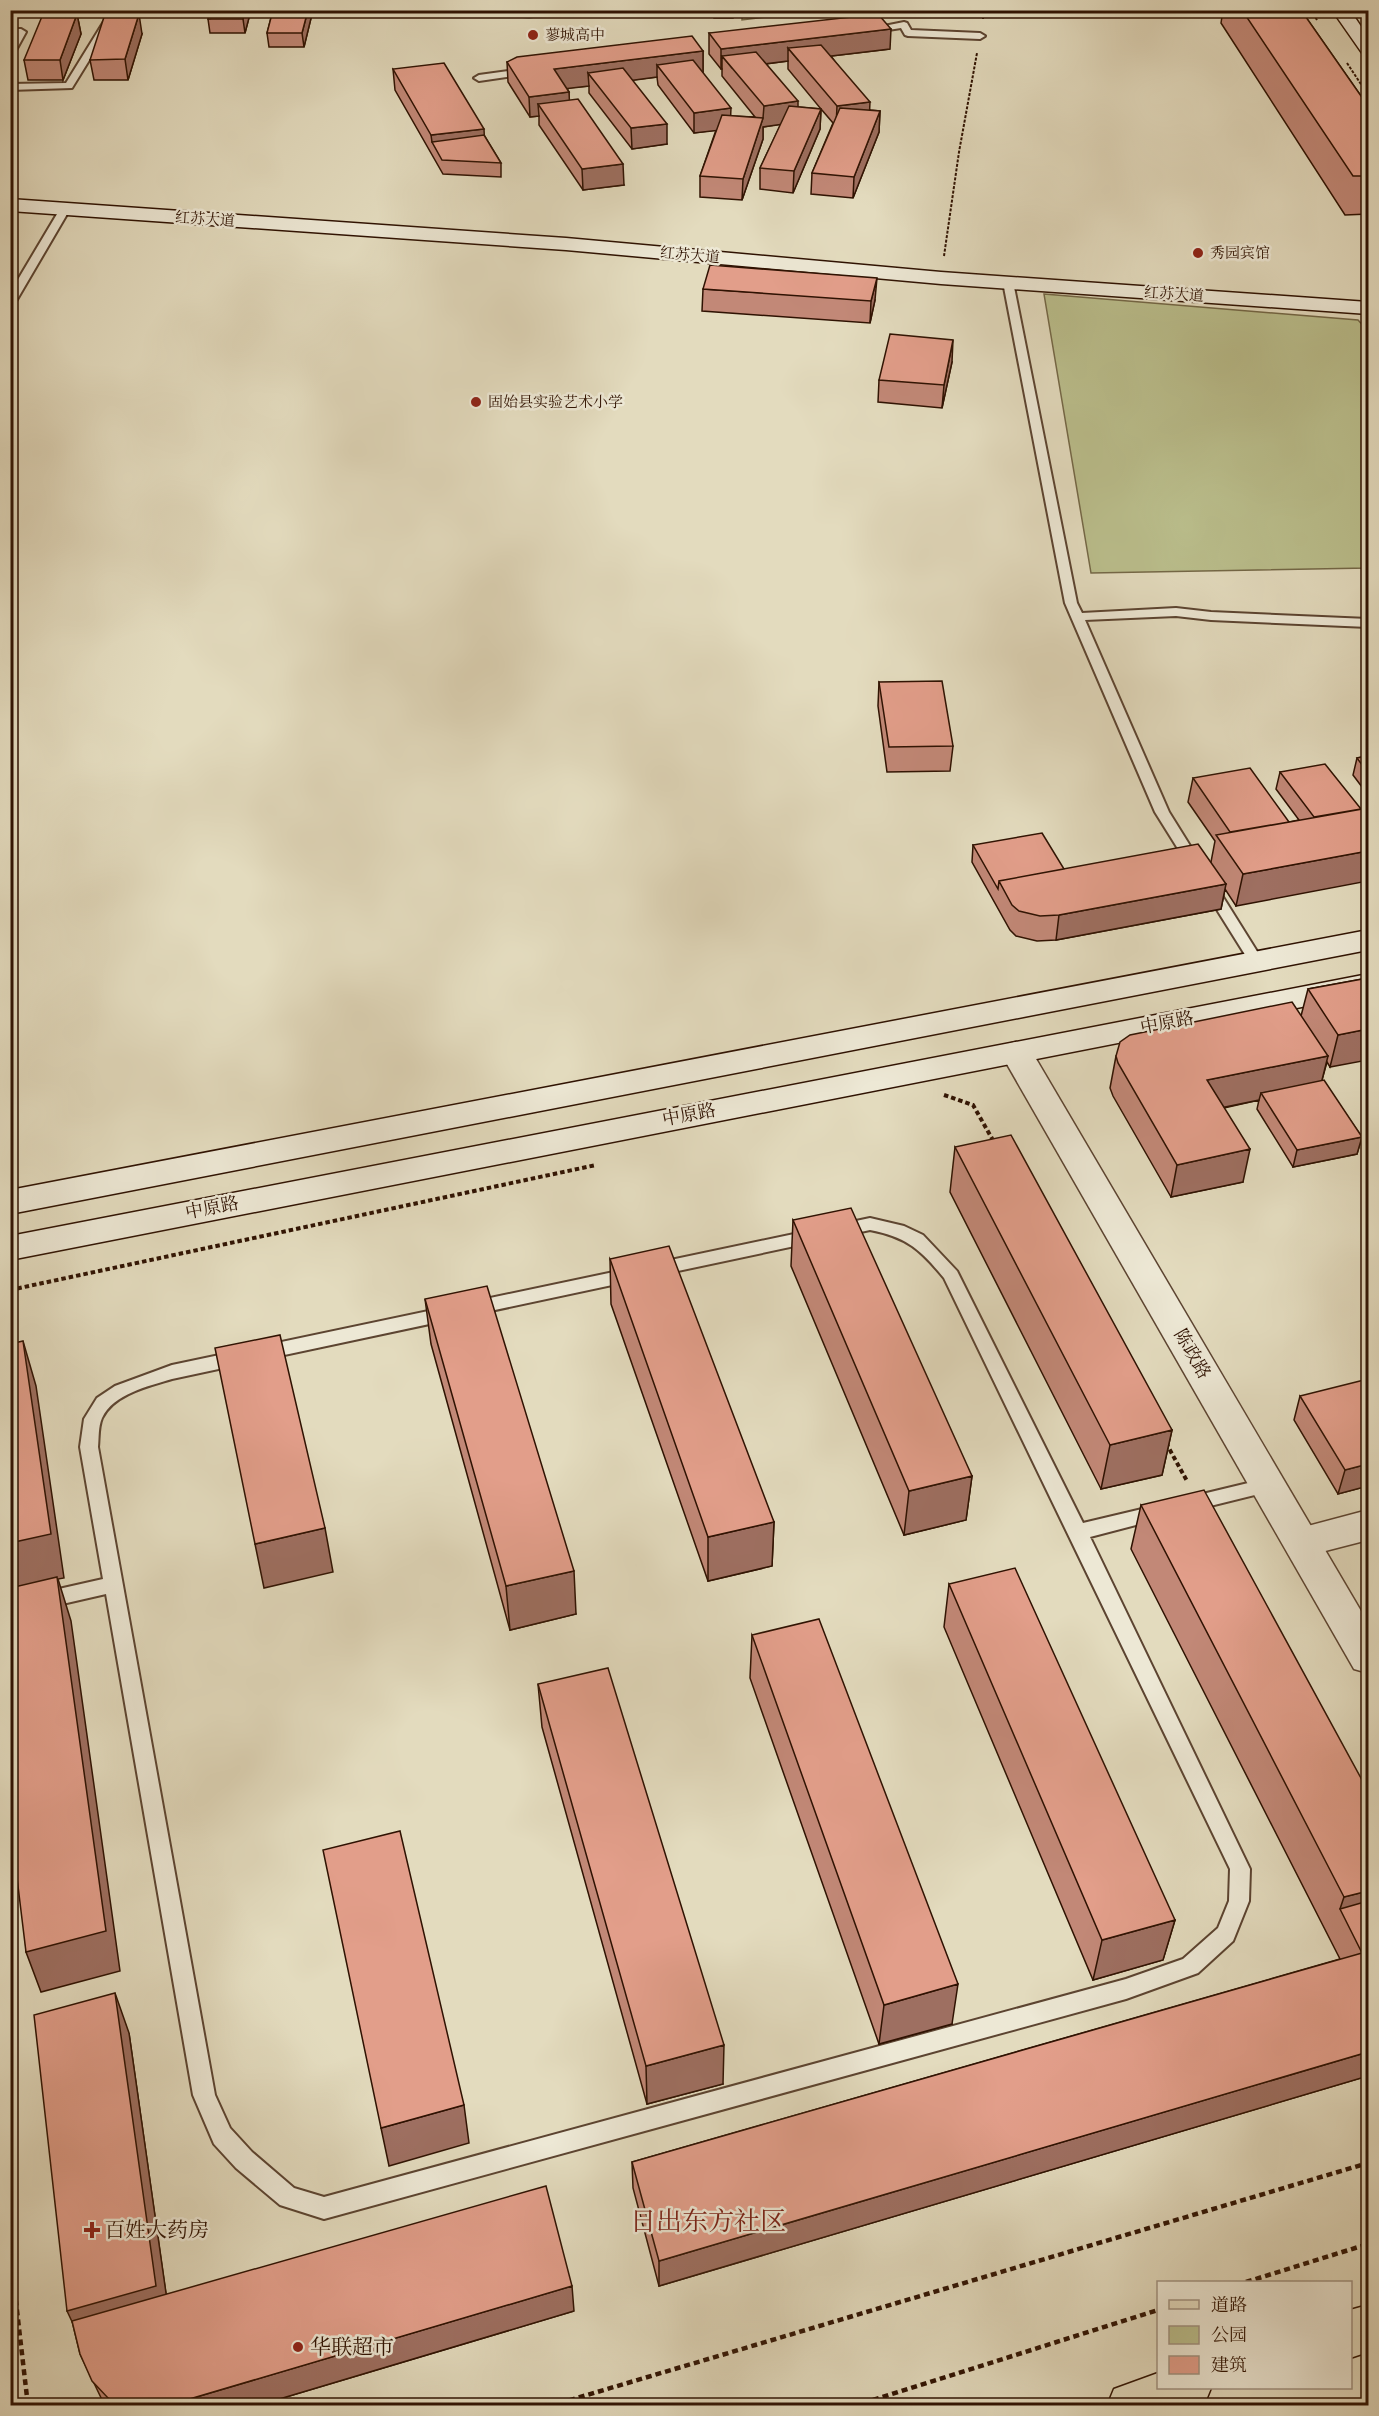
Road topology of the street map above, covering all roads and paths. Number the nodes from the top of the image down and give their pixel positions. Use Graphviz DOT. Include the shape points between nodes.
graph roads {
  1 [pos="116,10"];
  2 [pos="984,10"];
  3 [pos="1341,10"];
  4 [pos="857,31"];
  5 [pos="10,32"];
  6 [pos="980,36"];
  7 [pos="1368,49"];
  8 [pos="10,52"];
  9 [pos="538,70"];
  10 [pos="479,78"];
  11 [pos="10,87"];
  12 [pos="10,205"];
  13 [pos="65,209"];
  14 [pos="941,278"];
  15 [pos="1008,282"];
  16 [pos="10,303"];
  17 [pos="1368,308"];
  18 [pos="1077,617"];
  19 [pos="1368,623"];
  20 [pos="1368,940"];
  21 [pos="1256,961"];
  22 [pos="1368,984"];
  23 [pos="1016,1052"];
  24 [pos="941,1094"];
  25 [pos="996,1145"];
  26 [pos="606,1163"];
  27 [pos="10,1202"];
  28 [pos="10,1248"];
  29 [pos="10,1290"];
  30 [pos="1164,1441"];
  31 [pos="1269,1485"];
  32 [pos="1199,1502"];
  33 [pos="1368,1524"];
  34 [pos="1078,1532"];
  35 [pos="1302,1542"];
  36 [pos="114,1584"];
  37 [pos="10,1608"];
  38 [pos="1368,1657"];
  39 [pos="1368,2163"];
  40 [pos="1368,2244"];
  41 [pos="10,2250"];
  42 [pos="1252,2281"];
  43 [pos="1157,2310"];
  44 [pos="1368,2329"];
  45 [pos="1352,2333"];
  46 [pos="1184,2389"];
  47 [pos="28,2406"];
  48 [pos="550,2406"];
  49 [pos="854,2406"];
  50 [pos="1131,2406"];
  1 -- 11 [label="lane" via="69,86"];
  2 -- 6 [label="path"];
  3 -- 7 [label="main road"];
  4 -- 6 [label="lane" via="904,25 908,33"];
  5 -- 8 [label="lane" via="21,32"];
  6 -- 14 [label="path"];
  9 -- 10 [label="lane"];
  12 -- 13 [label="main road, 红苏大道"];
  13 -- 14 [label="main road, 红苏大道" via="566,244"];
  13 -- 16 [label="lane"];
  14 -- 15 [label="main road, 红苏大道"];
  15 -- 17 [label="main road, 红苏大道"];
  15 -- 18 [label="lane" via="1071,603"];
  18 -- 19 [label="lane" via="1176,612"];
  18 -- 21 [label="lane" via="1161,812"];
  20 -- 21 [label="main road"];
  21 -- 27 [label="main road"];
  22 -- 23 [label="main road, 中原路"];
  23 -- 28 [label="main road, 中原路"];
  23 -- 31 [label="main road, 陈政路"];
  24 -- 25 [label="path" via="973,1105"];
  26 -- 29 [label="path"];
  30 -- 32 [label="path"];
  31 -- 32 [label="lane"];
  31 -- 35 [label="main road, 陈政路"];
  32 -- 34 [label="lane"];
  33 -- 35 [label="main road"];
  34 -- 36 [label="lane" via="951,1275 927,1246 900,1229 870,1224 172,1372 113,1395 96,1411 89,1447"];
  34 -- 36 [label="lane" via="1240,1869 1239,1901 1226,1934 1190,1966 1126,1989 324,2208 288,2197 244,2160 222,2136 204,2095"];
  35 -- 38 [label="main road, 陈政路"];
  36 -- 37 [label="lane"];
  39 -- 48 [label="path"];
  40 -- 42 [label="path"];
  41 -- 47 [label="path"];
  43 -- 49 [label="path"];
  44 -- 45 [label="main road"];
  46 -- 50 [label="main road"];
}
